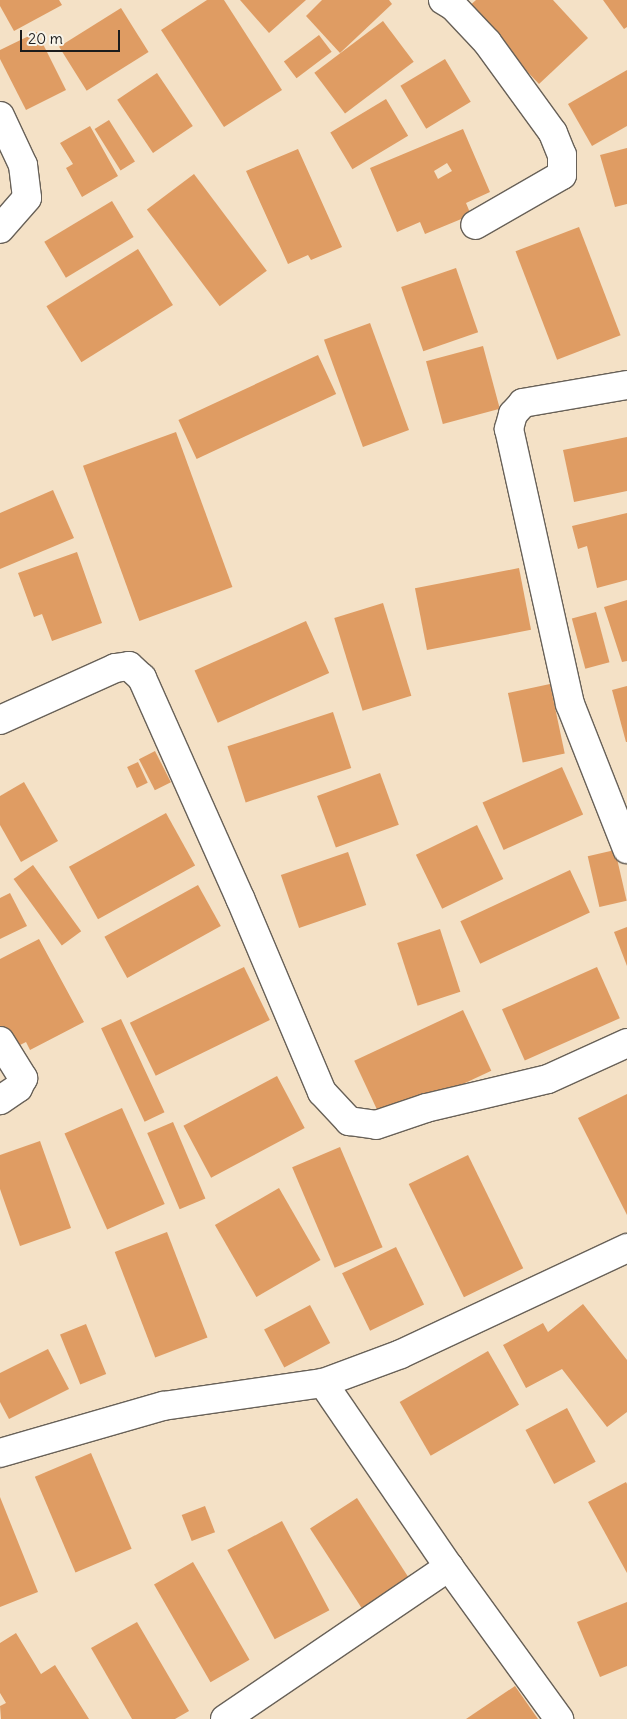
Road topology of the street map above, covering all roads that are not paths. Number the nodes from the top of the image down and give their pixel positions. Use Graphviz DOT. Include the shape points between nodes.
graph roads {
  1 [pos="443,0"];
  2 [pos="0,116"];
  3 [pos="475,225"];
  4 [pos="0,229"];
  5 [pos="627,385"];
  6 [pos="0,720"];
  7 [pos="627,849"];
  8 [pos="0,1041"];
  9 [pos="627,1043"];
  10 [pos="0,1100"];
  11 [pos="627,1248"];
  12 [pos="323,1383"];
  13 [pos="0,1453"];
  14 [pos="449,1567"];
  15 [pos="225,1719"];
  16 [pos="559,1719"];
  1 -- 3 [label="street" via="488,42 553,133 562,155 562,176"];
  2 -- 4 [label="street" via="23,165 27,198"];
  5 -- 7 [label="street" via="523,403 513,414 509,429 570,704"];
  6 -- 9 [label="street" via="115,668 129,666 142,678 322,1092 349,1121 376,1125 426,1108 548,1079"];
  8 -- 10 [label="street" via="23,1078 18,1088"];
  11 -- 12 [label="street" via="401,1354"];
  12 -- 13 [label="street" via="163,1406"];
  12 -- 14 [label="street"];
  14 -- 15 [label="street"];
  14 -- 16 [label="street"];
}
